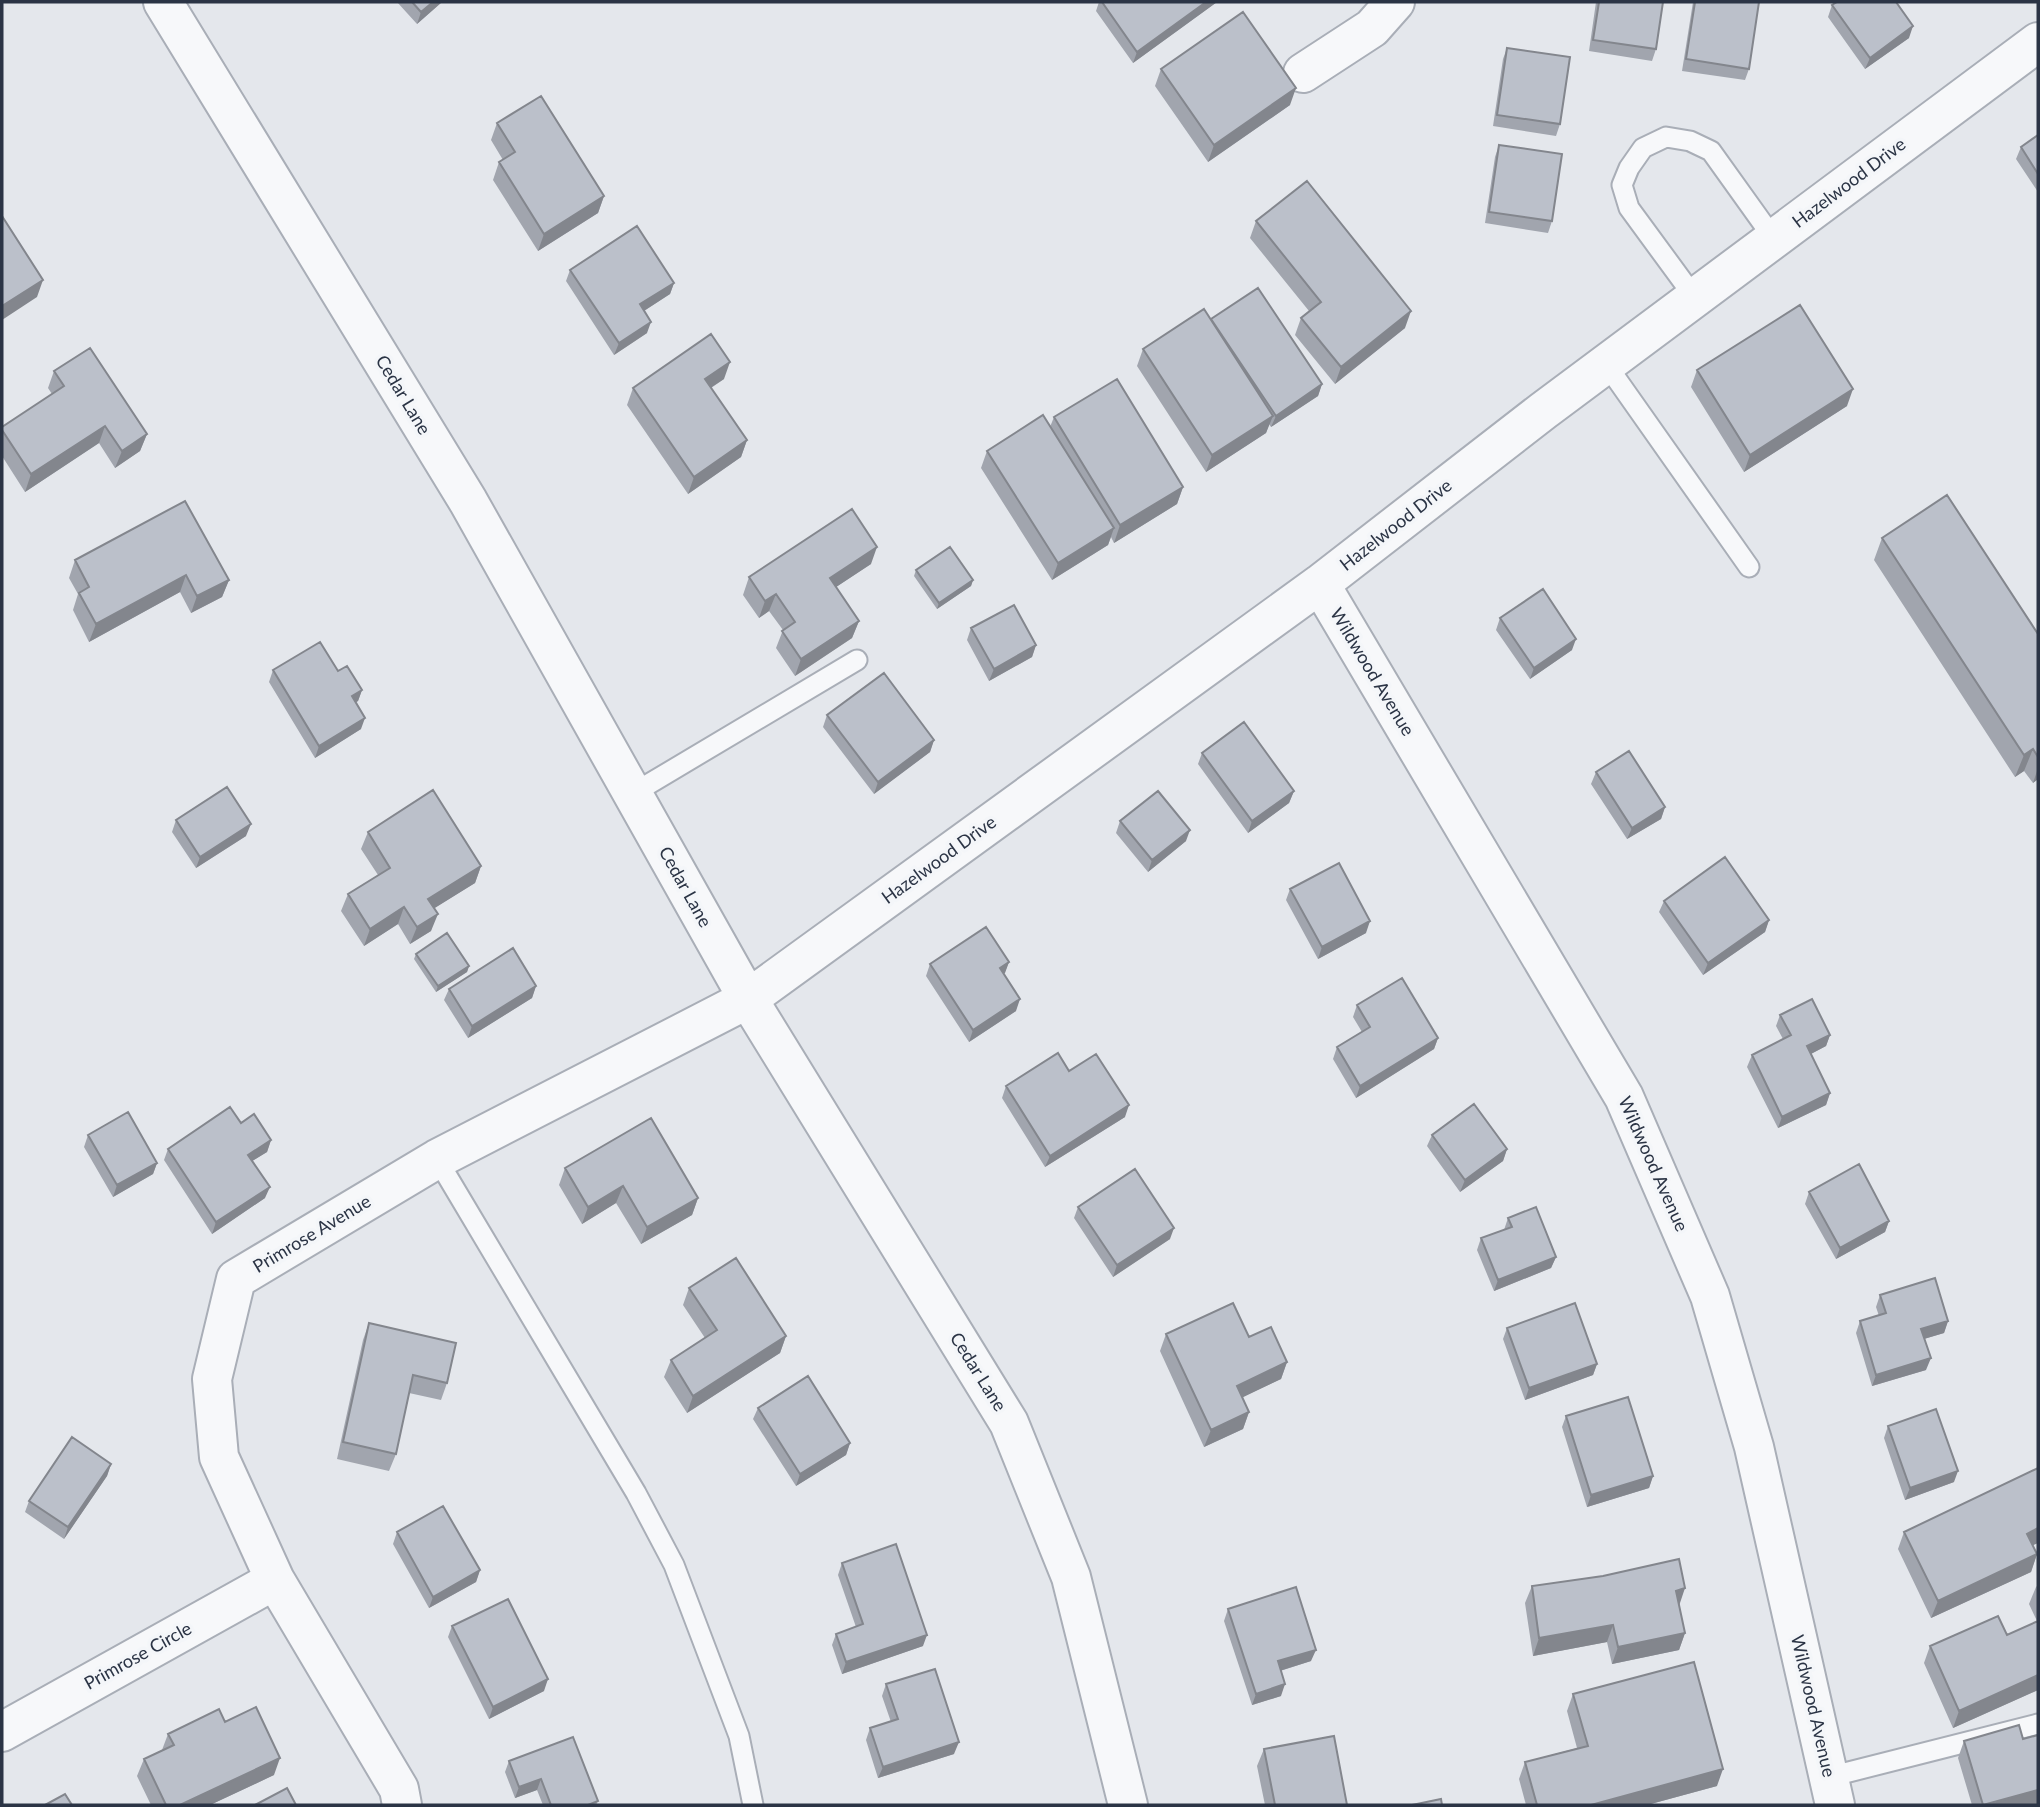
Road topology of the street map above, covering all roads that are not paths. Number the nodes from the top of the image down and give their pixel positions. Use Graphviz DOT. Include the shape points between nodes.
graph roads {
  1 [pos="163,2"];
  2 [pos="1395,2"];
  3 [pos="2038,42"];
  4 [pos="1303,73"];
  5 [pos="1774,239"];
  6 [pos="1695,298"];
  7 [pos="1606,364"];
  8 [pos="1749,567"];
  9 [pos="1320,584"];
  10 [pos="857,660"];
  11 [pos="632,794"];
  12 [pos="748,999"];
  13 [pos="437,1159"];
  14 [pos="275,1580"];
  15 [pos="2038,1724"];
  16 [pos="2,1732"];
  17 [pos="1832,1791"];
  18 [pos="402,1805"];
  19 [pos="753,1805"];
  20 [pos="1128,1805"];
  1 -- 11 [label="street, Cedar Lane" via="468,501"];
  2 -- 4 [label="street" via="1372,28"];
  3 -- 5 [label="street, Hazelwood Drive"];
  5 -- 6 [label="street, Hazelwood Drive"];
  5 -- 6 [label="lane" via="1711,151 1666,136 1643,148 1622,185 1629,208"];
  6 -- 7 [label="street, Hazelwood Drive"];
  7 -- 8 [label="lane"];
  7 -- 9 [label="street, Hazelwood Drive"];
  9 -- 12 [label="street, Hazelwood Drive"];
  9 -- 17 [label="street, Wildwood Avenue" via="1624,1097 1705,1283 1754,1447"];
  10 -- 11 [label="lane"];
  11 -- 12 [label="street, Cedar Lane"];
  12 -- 13 [label="street, Primrose Avenue"];
  12 -- 20 [label="street, Cedar Lane" via="1009,1423 1071,1577"];
  13 -- 14 [label="street, Primrose Avenue" via="236,1279 212,1379 219,1457"];
  13 -- 19 [label="lane" via="674,1565 739,1736"];
  14 -- 16 [label="street, Primrose Circle"];
  14 -- 18 [label="street, Primrose Avenue" via="399,1789"];
  15 -- 17 [label="lane"];
}
